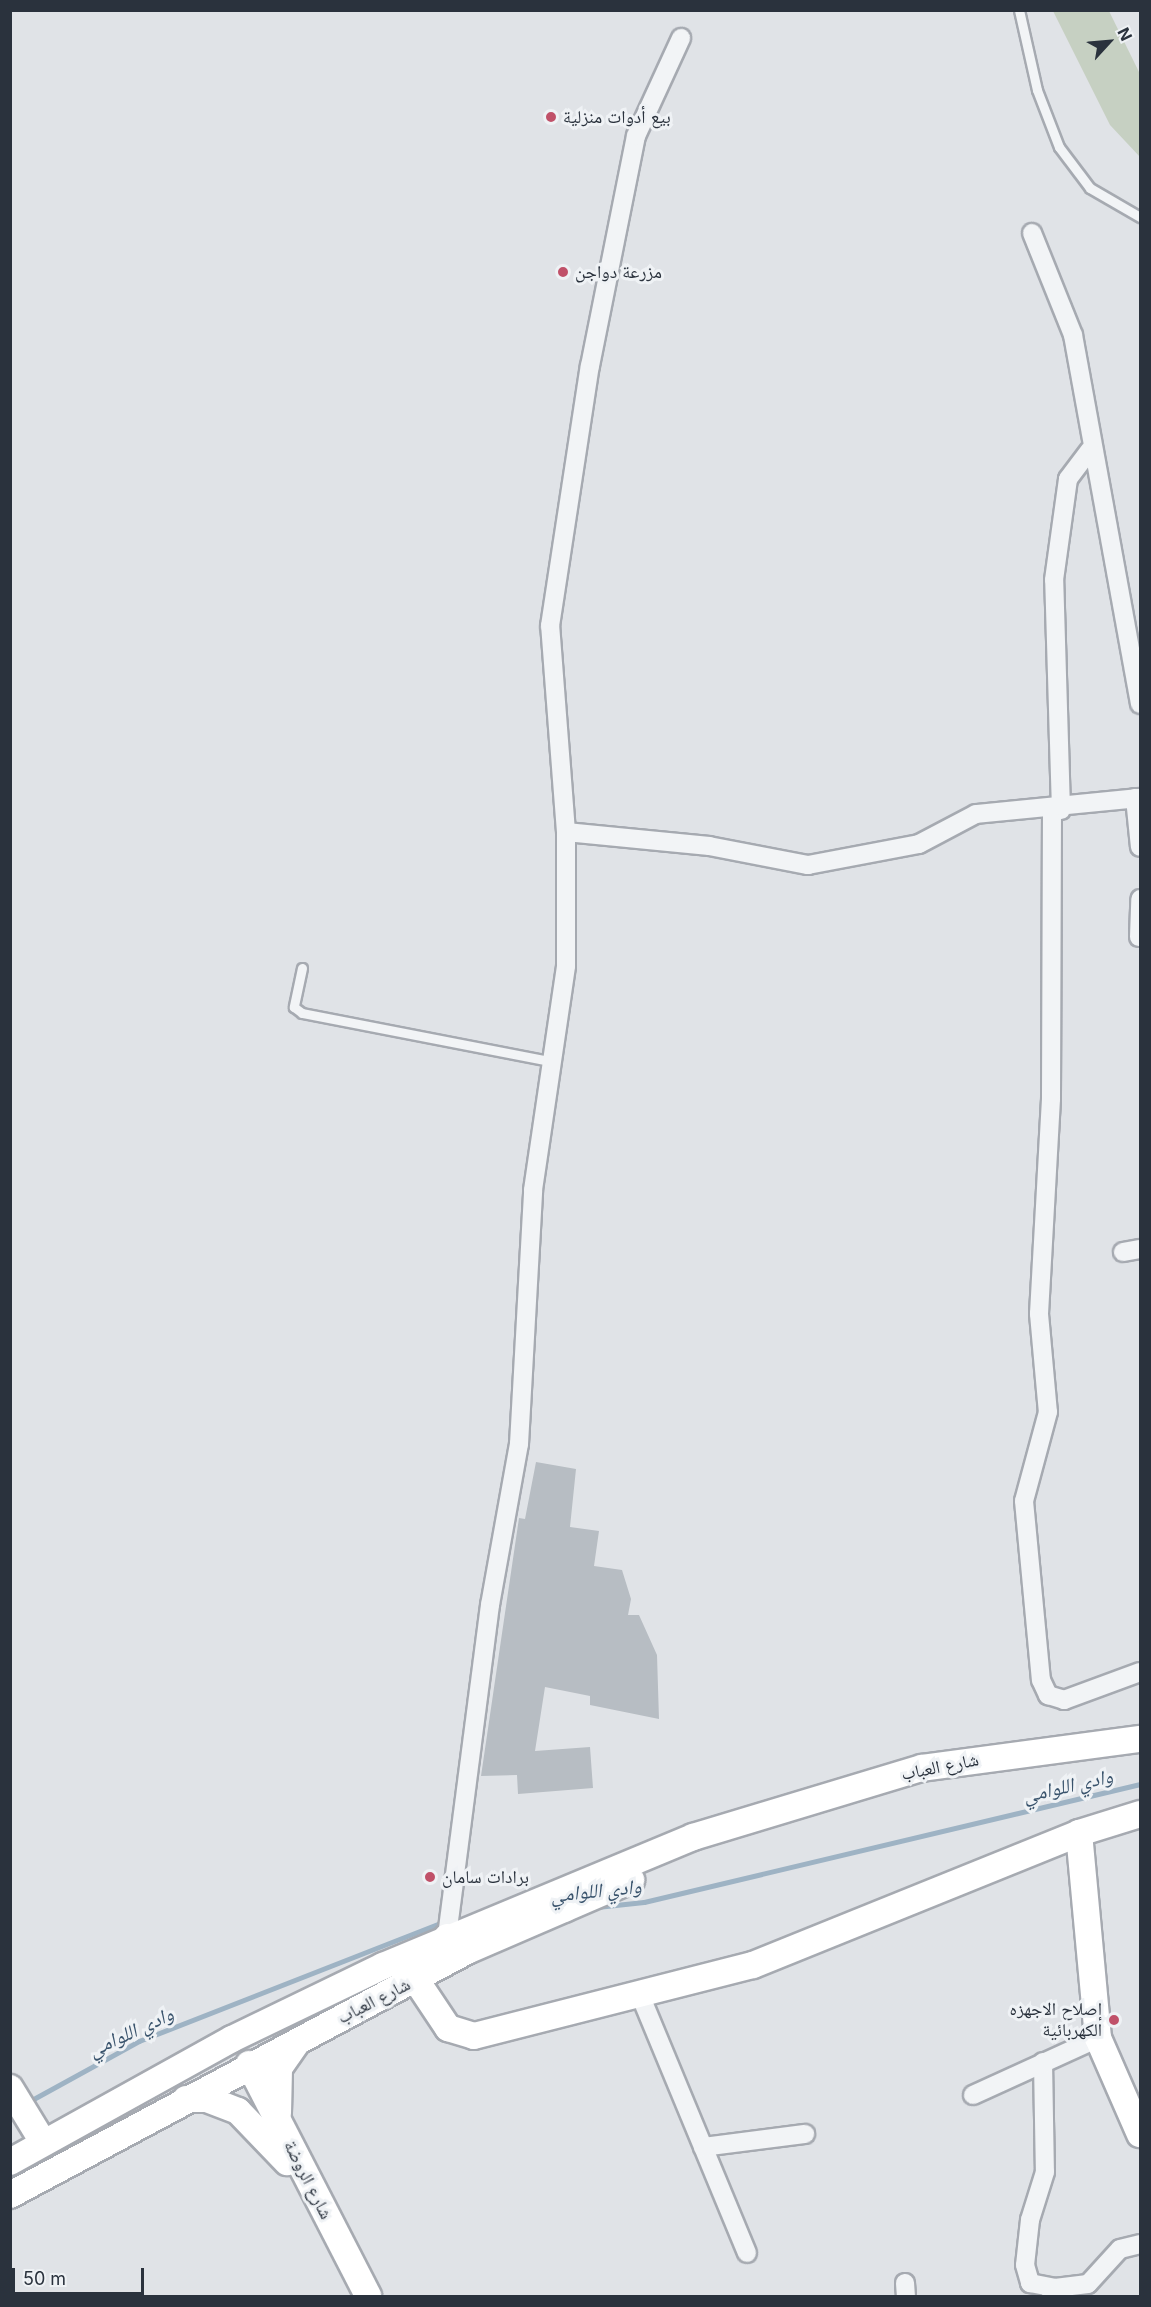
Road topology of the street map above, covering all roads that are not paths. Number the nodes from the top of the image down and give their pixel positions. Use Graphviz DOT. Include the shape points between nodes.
graph roads {
  1 [pos="1019,10"];
  2 [pos="681,38"];
  3 [pos="1140,217"];
  4 [pos="1032,233"];
  5 [pos="1090,450"];
  6 [pos="1136,650"];
  7 [pos="1140,704"];
  8 [pos="1138,798"];
  9 [pos="1057,810"];
  10 [pos="566,832"];
  11 [pos="1140,847"];
  12 [pos="1140,899"];
  13 [pos="1139,937"];
  14 [pos="302,968"];
  15 [pos="555,1062"];
  16 [pos="1140,1672"];
  17 [pos="1140,1739"];
  18 [pos="1140,1814"];
  19 [pos="745,1821"];
  20 [pos="1079,1833"];
  21 [pos="564,1909"];
  22 [pos="447,1936"];
  23 [pos="416,1980"];
  24 [pos="339,1988"];
  25 [pos="641,1997"];
  26 [pos="300,2038"];
  27 [pos="1098,2038"];
  28 [pos="1043,2062"];
  29 [pos="249,2064"];
  30 [pos="175,2071"];
  31 [pos="10,2088"];
  32 [pos="973,2095"];
  33 [pos="186,2098"];
  34 [pos="279,2122"];
  35 [pos="131,2129"];
  36 [pos="805,2134"];
  37 [pos="1140,2134"];
  38 [pos="43,2142"];
  39 [pos="704,2147"];
  40 [pos="10,2162"];
  41 [pos="10,2179"];
  42 [pos="10,2195"];
  43 [pos="319,2200"];
  44 [pos="1140,2244"];
  45 [pos="747,2253"];
  46 [pos="1053,2292"];
  47 [pos="368,2296"];
  1 -- 3 [label="lane" via="1037,90 1059,147 1090,188"];
  2 -- 10 [label="street" via="636,136 590,366 550,626"];
  4 -- 5 [label="street" via="1073,335"];
  5 -- 6 [label="street"];
  5 -- 9 [label="street" via="1068,479 1054,580"];
  6 -- 7 [label="street"];
  8 -- 9 [label="street"];
  8 -- 11 [label="street"];
  9 -- 10 [label="street" via="976,814 919,844 808,866 709,846"];
  9 -- 16 [label="street" via="1051,1099 1039,1314 1048,1412 1024,1501 1041,1680 1048,1695 1064,1700"];
  10 -- 15 [label="street" via="566,966"];
  12 -- 13 [label="street"];
  14 -- 15 [label="lane" via="294,1007 302,1013"];
  15 -- 22 [label="street" via="533,1190 519,1443 490,1605"];
  17 -- 19 [label="main road, شارع العباب" via="922,1768"];
  18 -- 20 [label="main road"];
  19 -- 21 [label="main road, شارع العباب" via="697,1851"];
  19 -- 22 [label="main road, شارع العباب"];
  20 -- 25 [label="main road" via="753,1965"];
  20 -- 27 [label="main road"];
  21 -- 22 [label="main road" via="469,1937"];
  21 -- 23 [label="main road, شارع العباب"];
  22 -- 23 [label="main road"];
  22 -- 24 [label="main road, شارع العباب"];
  23 -- 25 [label="main road" via="447,2028 474,2036"];
  23 -- 26 [label="main road, شارع العباب"];
  24 -- 29 [label="main road" via="324,2004 271,2032"];
  24 -- 30 [label="main road, شارع العباب"];
  25 -- 39 [label="street"];
  26 -- 29 [label="main road, شارع العباب"];
  26 -- 34 [label="main road" via="279,2068"];
  27 -- 28 [label="street"];
  27 -- 37 [label="main road"];
  28 -- 32 [label="street"];
  28 -- 46 [label="street" via="1046,2172 1030,2220 1025,2265 1030,2283"];
  29 -- 30 [label="main road" via="219,2058"];
  29 -- 33 [label="main road, شارع العباب"];
  29 -- 34 [label="main road, شارع الروضة"];
  30 -- 38 [label="main road, شارع العباب"];
  31 -- 38 [label="main road"];
  33 -- 35 [label="main road, شارع العباب"];
  33 -- 43 [label="main road" via="207,2099 248,2118"];
  34 -- 43 [label="main road, شارع الروضة"];
  35 -- 38 [label="main road" via="62,2145"];
  35 -- 42 [label="main road, شارع العباب"];
  36 -- 39 [label="street"];
  38 -- 40 [label="main road, شارع العباب"];
  38 -- 41 [label="main road"];
  39 -- 45 [label="street"];
  43 -- 47 [label="main road, شارع الروضة"];
  44 -- 46 [label="street" via="1120,2249 1088,2284"];
}
